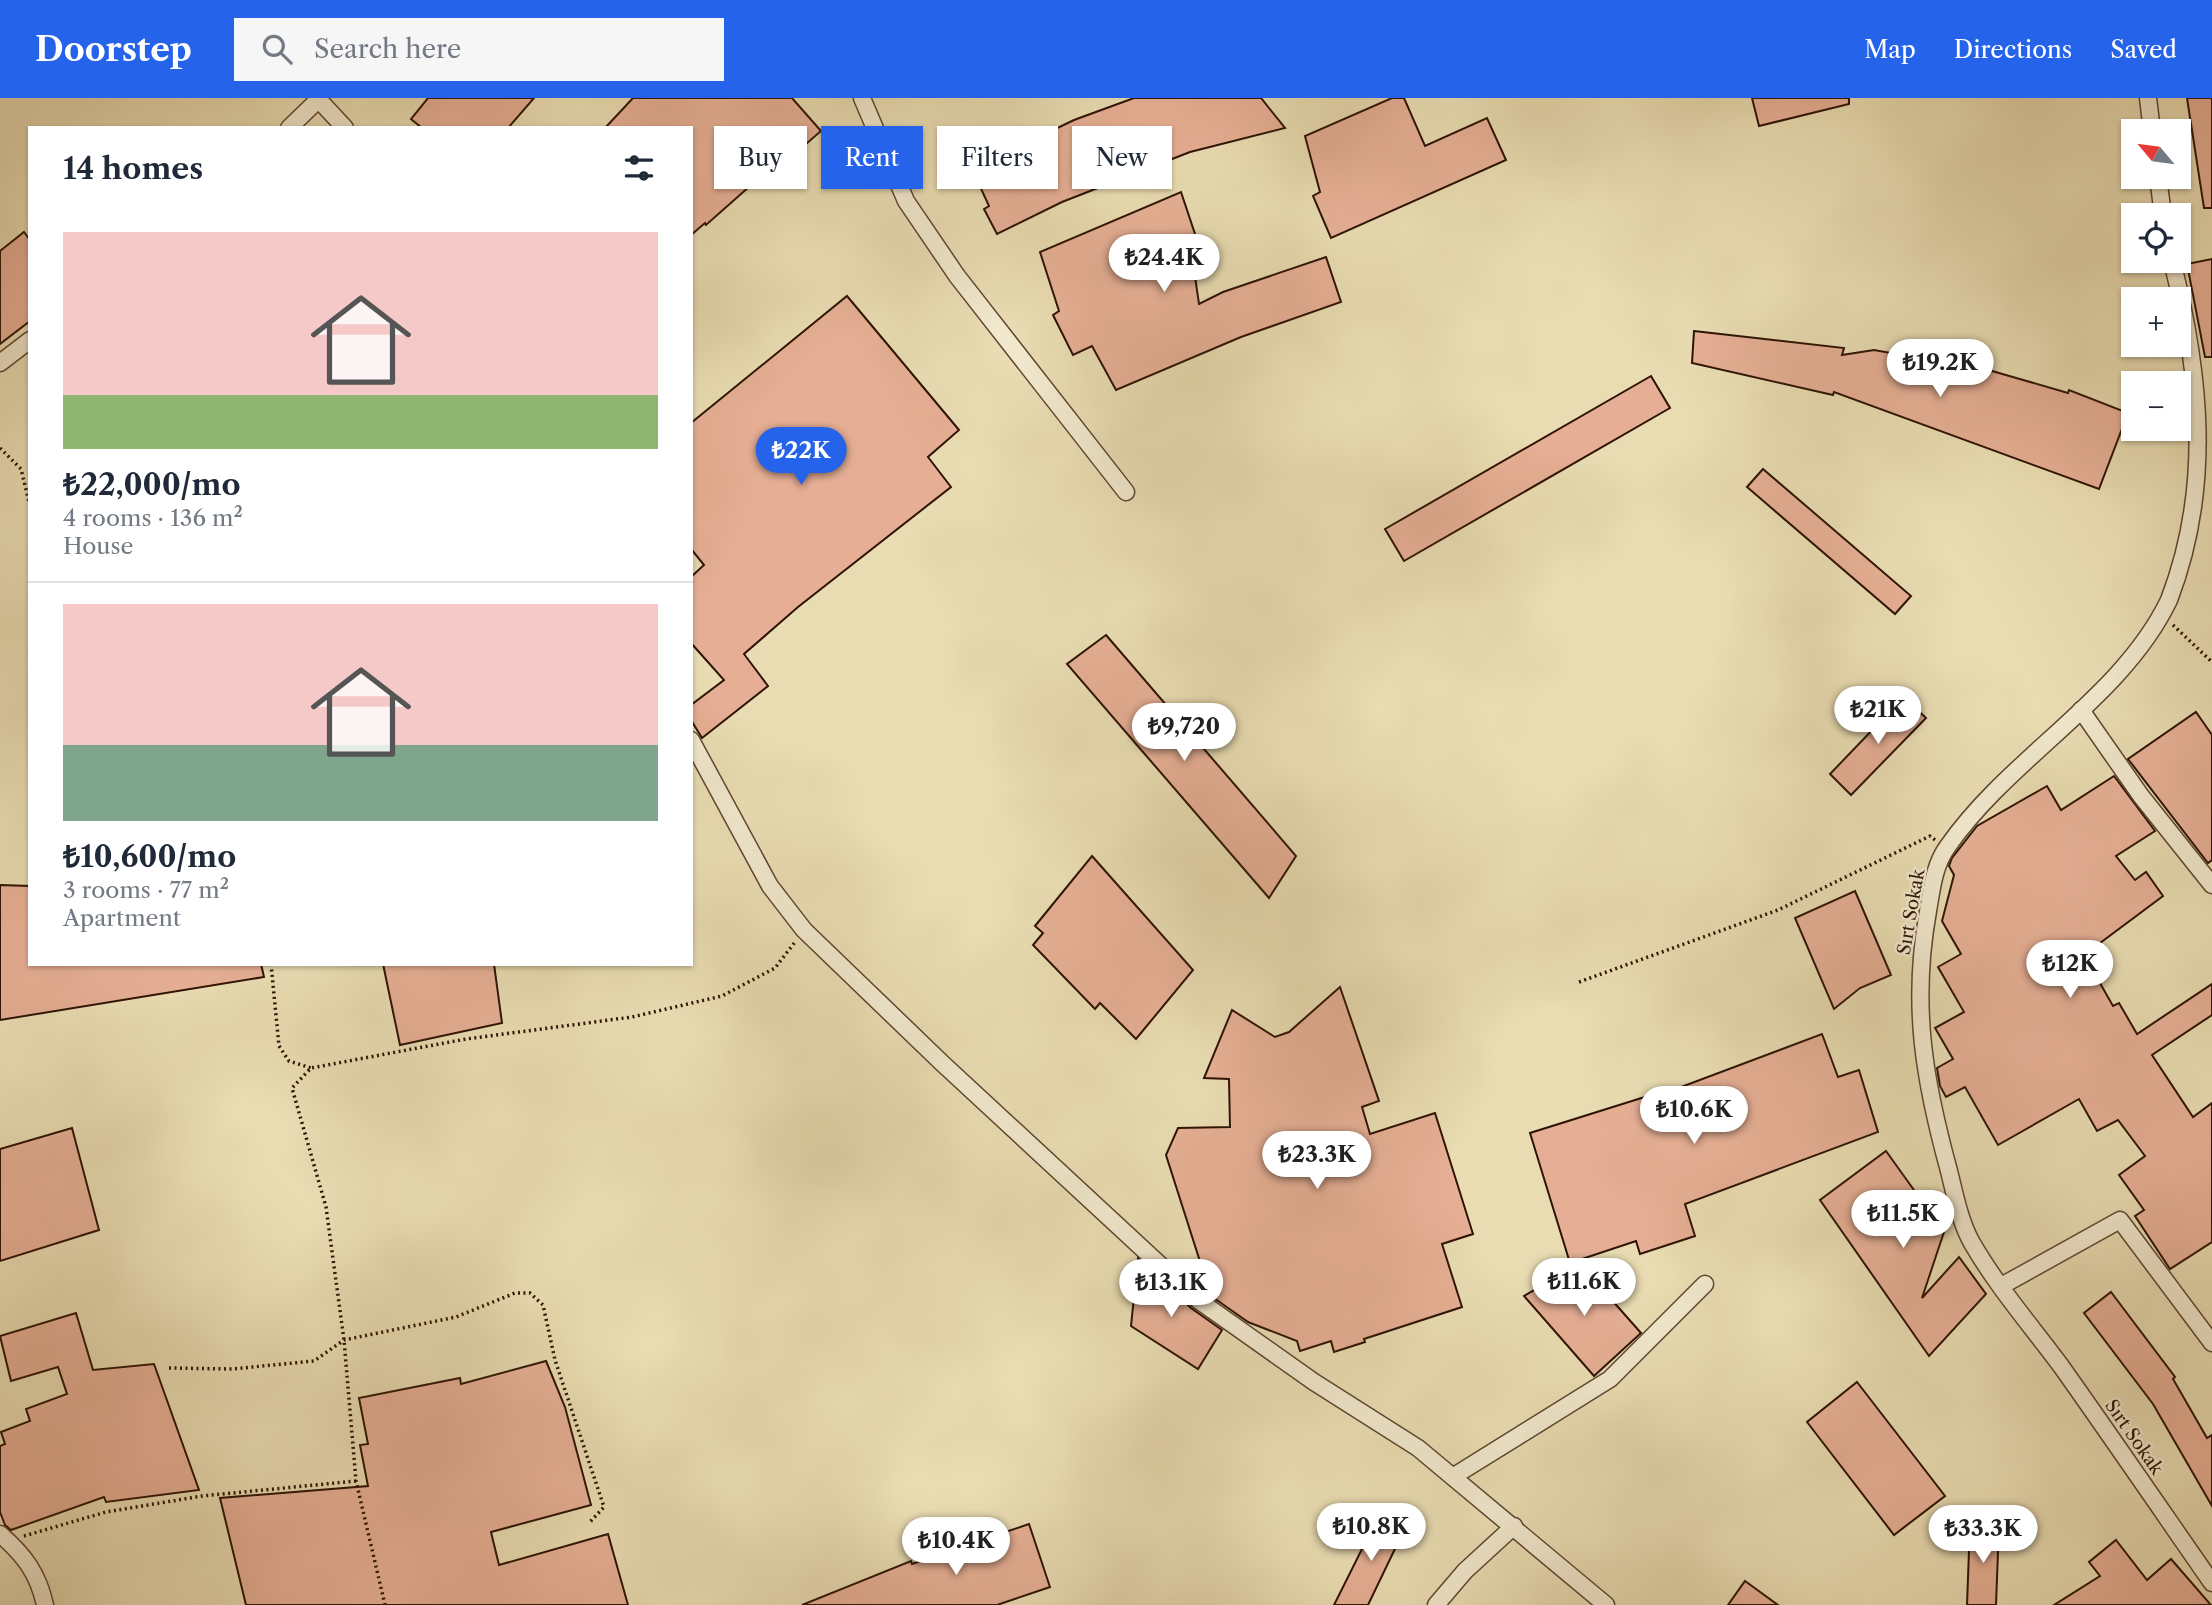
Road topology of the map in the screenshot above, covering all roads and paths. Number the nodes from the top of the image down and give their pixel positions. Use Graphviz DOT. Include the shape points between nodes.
graph roads {
  1 [pos="862,98"];
  2 [pos="2148,98"];
  3 [pos="320,99"];
  4 [pos="2151,119"];
  5 [pos="291,126"];
  6 [pos="343,126"];
  7 [pos="2175,273"];
  8 [pos="28,342"];
  9 [pos="0,363"];
  10 [pos="0,448"];
  11 [pos="1126,492"];
  12 [pos="28,498"];
  13 [pos="2162,615"];
  14 [pos="2212,662"];
  15 [pos="2081,709"];
  16 [pos="693,744"];
  17 [pos="1946,848"];
  18 [pos="2212,885"];
  19 [pos="804,930"];
  20 [pos="271,966"];
  21 [pos="1579,982"];
  22 [pos="311,1068"];
  23 [pos="1704,1284"];
  24 [pos="2003,1285"];
  25 [pos="344,1340"];
  26 [pos="2212,1343"];
  27 [pos="169,1368"];
  28 [pos="1454,1476"];
  29 [pos="356,1481"];
  30 [pos="589,1523"];
  31 [pos="1514,1526"];
  32 [pos="4,1537"];
  33 [pos="2212,1583"];
  34 [pos="45,1605"];
  35 [pos="385,1605"];
  36 [pos="1436,1605"];
  37 [pos="1606,1605"];
  1 -- 11 [label="street" via="906,201 957,276"];
  2 -- 4 [label="street"];
  3 -- 5 [label="street"];
  3 -- 6 [label="street"];
  7 -- 13 [label="street, Sırt Sokak" via="2203,407 2203,474 2192,544"];
  8 -- 9 [label="street"];
  10 -- 12 [label="path" via="21,470"];
  13 -- 14 [label="path"];
  13 -- 15 [label="street, Sırt Sokak" via="2118,674"];
  15 -- 17 [label="street, Sırt Sokak"];
  15 -- 18 [label="street" via="2141,796"];
  16 -- 19 [label="street" via="754,861"];
  17 -- 21 [label="path" via="1930,836 1778,910"];
  17 -- 24 [label="street, Sırt Sokak" via="1934,872 1921,947 1922,1046 1928,1096 1971,1242"];
  19 -- 22 [label="path" via="775,968 722,996 632,1017 466,1039"];
  19 -- 28 [label="street" via="1198,1300"];
  20 -- 22 [label="path" via="279,1046 289,1061"];
  22 -- 25 [label="path" via="292,1088 326,1207"];
  23 -- 28 [label="street" via="1610,1379"];
  24 -- 26 [label="street" via="2120,1220"];
  24 -- 33 [label="street, Sırt Sokak"];
  25 -- 27 [label="path" via="314,1361"];
  25 -- 29 [label="path"];
  25 -- 30 [label="path" via="456,1317 514,1293 530,1293 542,1305 555,1360 604,1507"];
  28 -- 31 [label="street"];
  29 -- 32 [label="path" via="120,1509"];
  29 -- 35 [label="path"];
  31 -- 36 [label="street"];
  31 -- 37 [label="street"];
  32 -- 34 [label="street" via="37,1575"];
}
